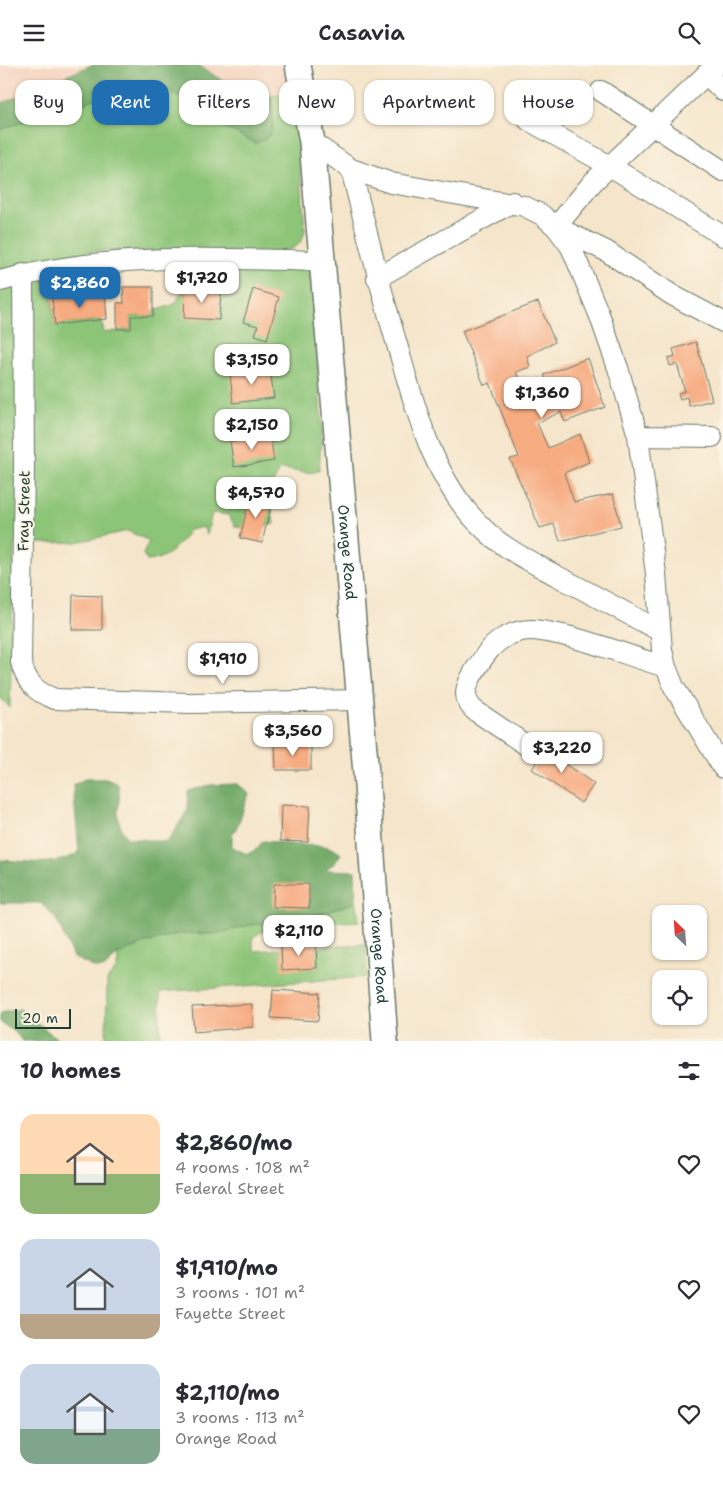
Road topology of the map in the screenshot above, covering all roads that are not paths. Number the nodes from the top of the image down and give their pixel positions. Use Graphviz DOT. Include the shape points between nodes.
graph roads {
  1 [pos="298,65"];
  2 [pos="711,70"];
  3 [pos="601,91"];
  4 [pos="723,91"];
  5 [pos="652,124"];
  6 [pos="537,125"];
  7 [pos="312,143"];
  8 [pos="610,166"];
  9 [pos="351,169"];
  10 [pos="723,171"];
  11 [pos="513,202"];
  12 [pos="556,227"];
  13 [pos="723,236"];
  14 [pos="321,261"];
  15 [pos="23,275"];
  16 [pos="377,278"];
  17 [pos="0,281"];
  18 [pos="723,322"];
  19 [pos="638,436"];
  20 [pos="712,437"];
  21 [pos="660,631"];
  22 [pos="666,667"];
  23 [pos="360,700"];
  24 [pos="529,747"];
  25 [pos="723,768"];
  26 [pos="385,1041"];
  1 -- 7 [label="main road, Orange Road"];
  2 -- 4 [label="street"];
  2 -- 5 [label="street"];
  3 -- 5 [label="street"];
  5 -- 8 [label="street"];
  5 -- 10 [label="street"];
  6 -- 8 [label="street"];
  7 -- 9 [label="street"];
  7 -- 14 [label="main road, Orange Road"];
  8 -- 12 [label="street"];
  8 -- 13 [label="street"];
  9 -- 11 [label="street" via="391,183"];
  9 -- 16 [label="street"];
  11 -- 12 [label="street" via="542,215"];
  11 -- 16 [label="street"];
  12 -- 18 [label="street" via="606,251 672,295"];
  12 -- 19 [label="street" via="571,247 599,314"];
  14 -- 15 [label="street" via="125,259 68,265"];
  14 -- 23 [label="main road, Orange Road"];
  15 -- 17 [label="street"];
  15 -- 23 [label="street, Fray Street" via="21,662 24,675 32,686 42,695 55,699 191,703"];
  16 -- 21 [label="street" via="426,438 466,509 509,550"];
  19 -- 20 [label="street"];
  19 -- 21 [label="street"];
  21 -- 22 [label="street"];
  22 -- 24 [label="street" via="540,630 507,636 484,656 466,686 465,694 474,710"];
  22 -- 25 [label="street" via="674,687"];
  23 -- 26 [label="main road, Orange Road"];
}
